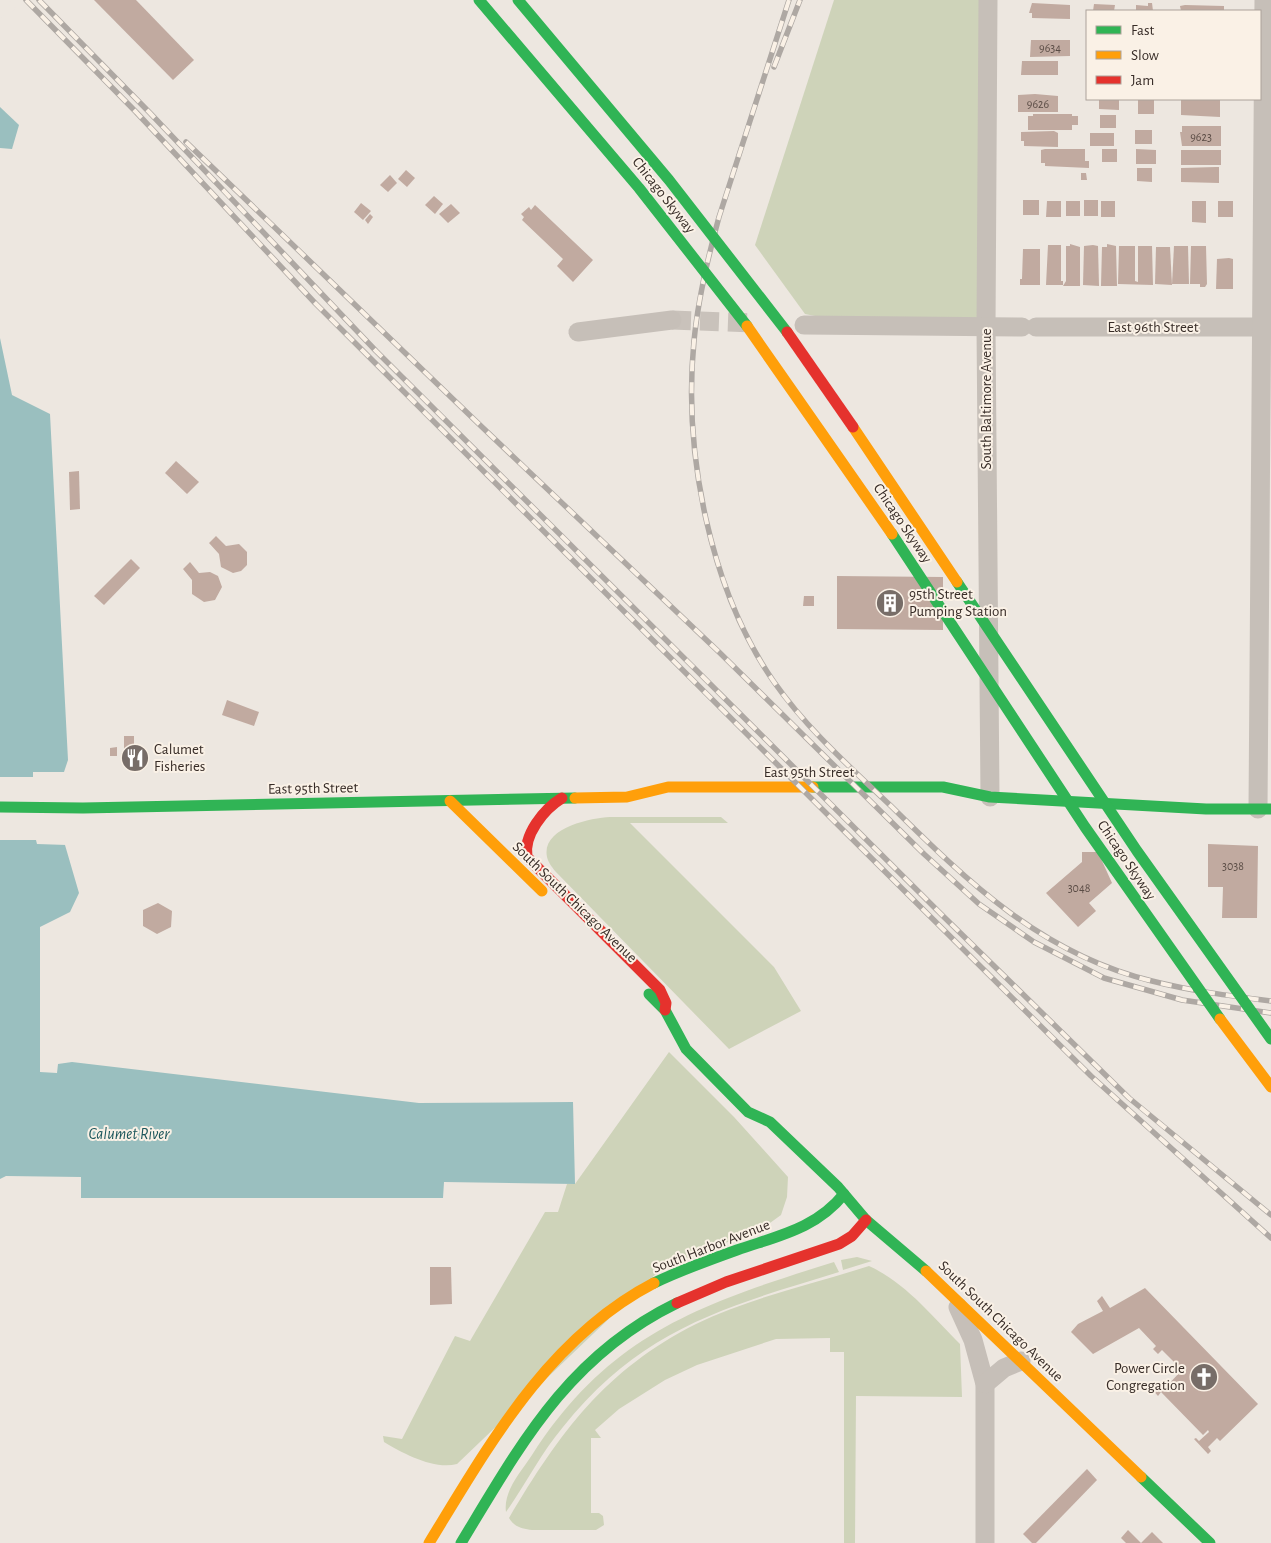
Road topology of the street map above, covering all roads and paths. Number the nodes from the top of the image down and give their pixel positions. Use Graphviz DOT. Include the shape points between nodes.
graph roads {
  1 [pos="479,0"];
  2 [pos="518,0"];
  3 [pos="988,0"];
  4 [pos="1264,0"];
  5 [pos="672,320"];
  6 [pos="804,325"];
  7 [pos="986,327"];
  8 [pos="1266,327"];
  9 [pos="578,332"];
  10 [pos="627,796"];
  11 [pos="990,797"];
  12 [pos="562,798"];
  13 [pos="450,800"];
  14 [pos="652,802"];
  15 [pos="956,804"];
  16 [pos="0,807"];
  17 [pos="1265,809"];
  18 [pos="553,902"];
  19 [pos="595,942"];
  20 [pos="665,1010"];
  21 [pos="675,1028"];
  22 [pos="697,1039"];
  23 [pos="1271,1039"];
  24 [pos="1271,1087"];
  25 [pos="761,1104"];
  26 [pos="770,1122"];
  27 [pos="844,1194"];
  28 [pos="866,1220"];
  29 [pos="953,1296"];
  30 [pos="1021,1361"];
  31 [pos="985,1384"];
  32 [pos="429,1543"];
  33 [pos="461,1543"];
  34 [pos="985,1543"];
  35 [pos="1210,1543"];
  1 -- 24 [label="main road, Chicago Skyway, bridge" via="625,169 788,382 1119,875"];
  2 -- 23 [label="main road, Chicago Skyway, bridge" via="710,229 806,358 1143,859"];
  3 -- 7 [label="street, South Baltimore Avenue"];
  4 -- 8 [label="street"];
  5 -- 9 [label="street"];
  6 -- 7 [label="street, East 96th Street"];
  7 -- 8 [label="street, East 96th Street"];
  7 -- 11 [label="street, South Baltimore Avenue"];
  8 -- 17 [label="street"];
  10 -- 11 [label="main road, East 95th Street" via="668,787 943,787"];
  10 -- 12 [label="main road, East 95th Street"];
  10 -- 14 [label="main road, East 95th Street"];
  11 -- 15 [label="main road, East 95th Street"];
  11 -- 17 [label="main road, East 95th Street" via="1206,809"];
  12 -- 13 [label="main road, East 95th Street"];
  12 -- 20 [label="main road" via="555,800 538,821 525,847 527,857 660,990 666,1002"];
  13 -- 16 [label="main road, East 95th Street"];
  13 -- 18 [label="main road, South South Chicago Avenue"];
  19 -- 20 [label="main road, South South Chicago Avenue"];
  20 -- 21 [label="main road, South South Chicago Avenue"];
  21 -- 22 [label="main road"];
  21 -- 26 [label="main road, South South Chicago Avenue" via="686,1049 748,1112"];
  25 -- 26 [label="main road, South South Chicago Avenue"];
  26 -- 27 [label="main road, South South Chicago Avenue"];
  27 -- 28 [label="main road, South South Chicago Avenue"];
  27 -- 32 [label="main road, South Harbor Avenue" via="814,1222 677,1272 634,1294 596,1322 531,1384"];
  28 -- 29 [label="main road, South South Chicago Avenue"];
  28 -- 33 [label="main road" via="840,1244 689,1297 648,1318 613,1344 552,1402"];
  29 -- 30 [label="main road, South South Chicago Avenue"];
  29 -- 31 [label="street" via="973,1340"];
  30 -- 31 [label="street" via="1004,1368"];
  30 -- 35 [label="main road, South South Chicago Avenue"];
  31 -- 34 [label="street"];
}
